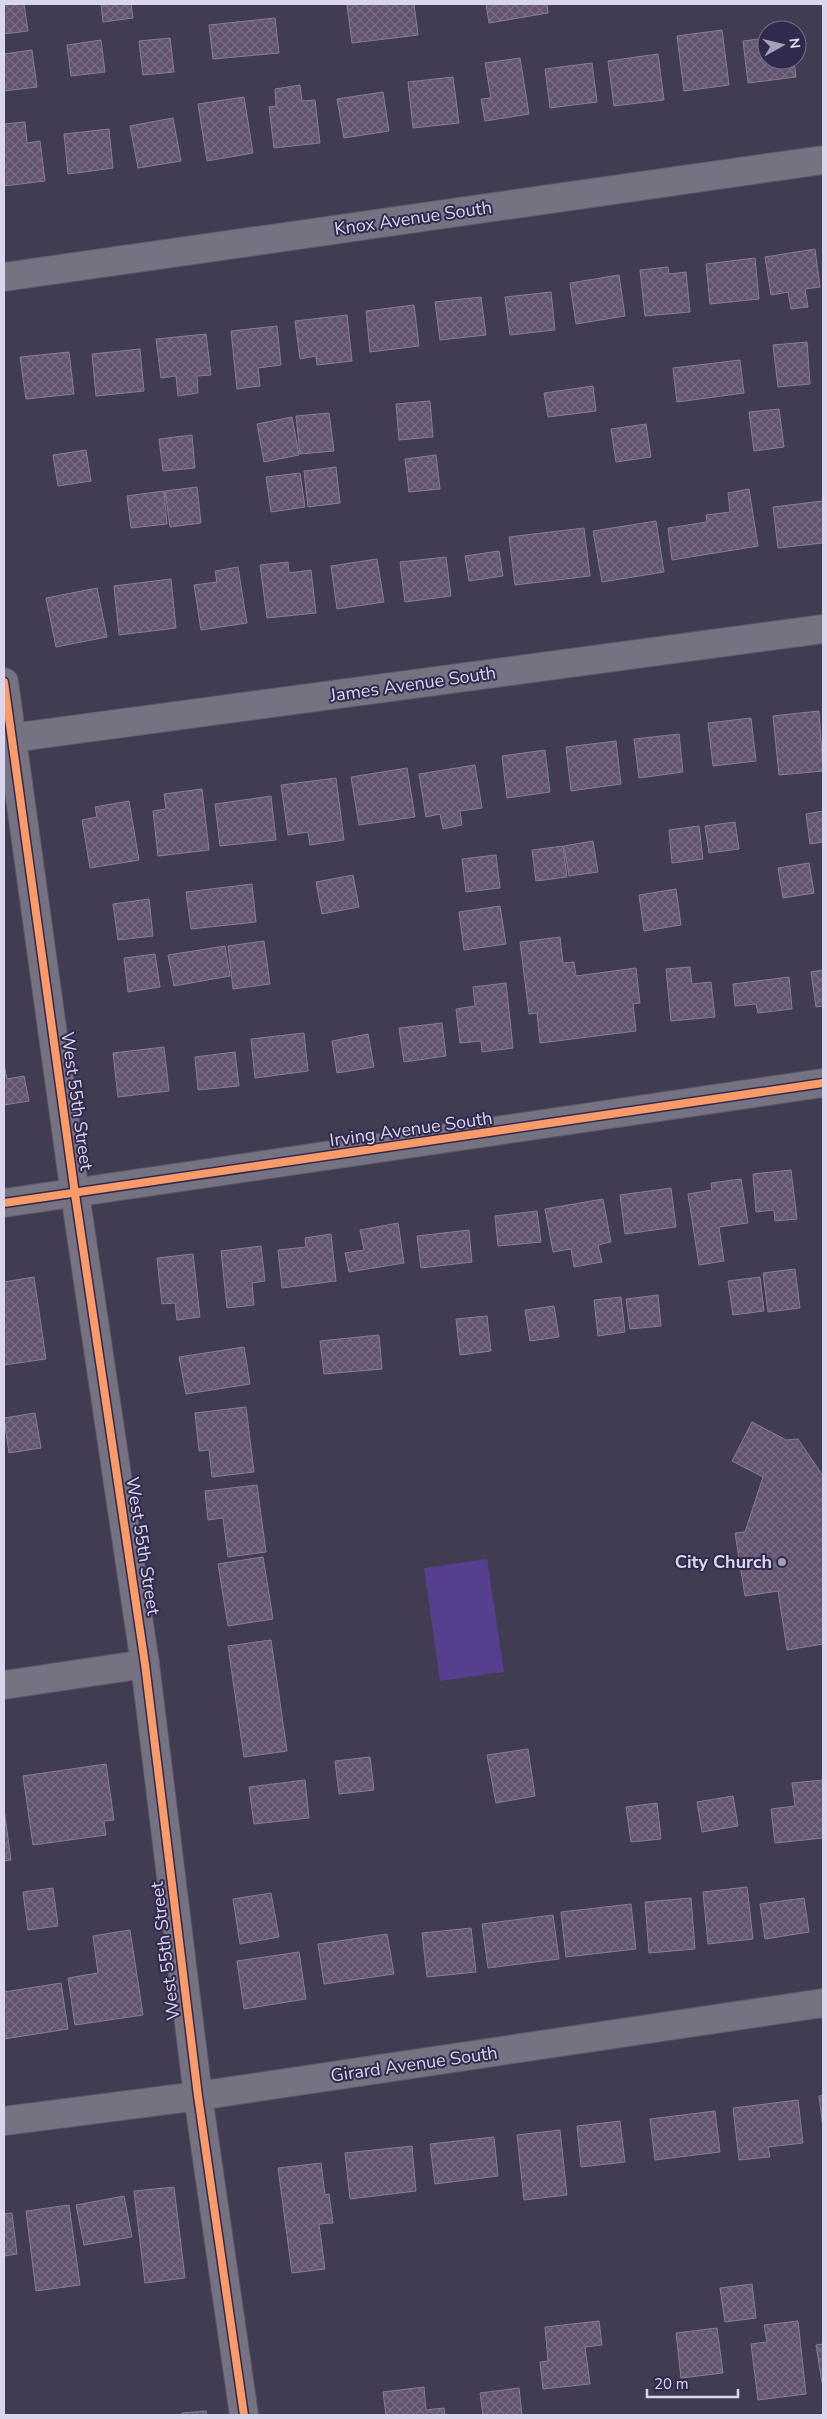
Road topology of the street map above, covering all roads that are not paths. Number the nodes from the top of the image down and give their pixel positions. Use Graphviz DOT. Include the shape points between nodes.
graph roads {
  1 [pos="823,160"];
  2 [pos="4,277"];
  3 [pos="823,629"];
  4 [pos="4,682"];
  5 [pos="7,739"];
  6 [pos="823,1083"];
  7 [pos="75,1194"];
  8 [pos="4,1203"];
  9 [pos="145,1664"];
  10 [pos="4,1685"];
  11 [pos="823,2003"];
  12 [pos="198,2096"];
  13 [pos="4,2120"];
  14 [pos="244,2415"];
  1 -- 2 [label="street, Knox Avenue South"];
  3 -- 5 [label="street, James Avenue South"];
  4 -- 5 [label="street, West 55th Street"];
  5 -- 7 [label="street, West 55th Street"];
  6 -- 7 [label="street, Irving Avenue South"];
  7 -- 8 [label="street, Irving Avenue South"];
  7 -- 9 [label="street, West 55th Street"];
  9 -- 10 [label="street"];
  9 -- 12 [label="street, West 55th Street"];
  11 -- 12 [label="street, Girard Avenue South"];
  12 -- 13 [label="street, Girard Avenue South"];
  12 -- 14 [label="street, West 55th Street"];
}
